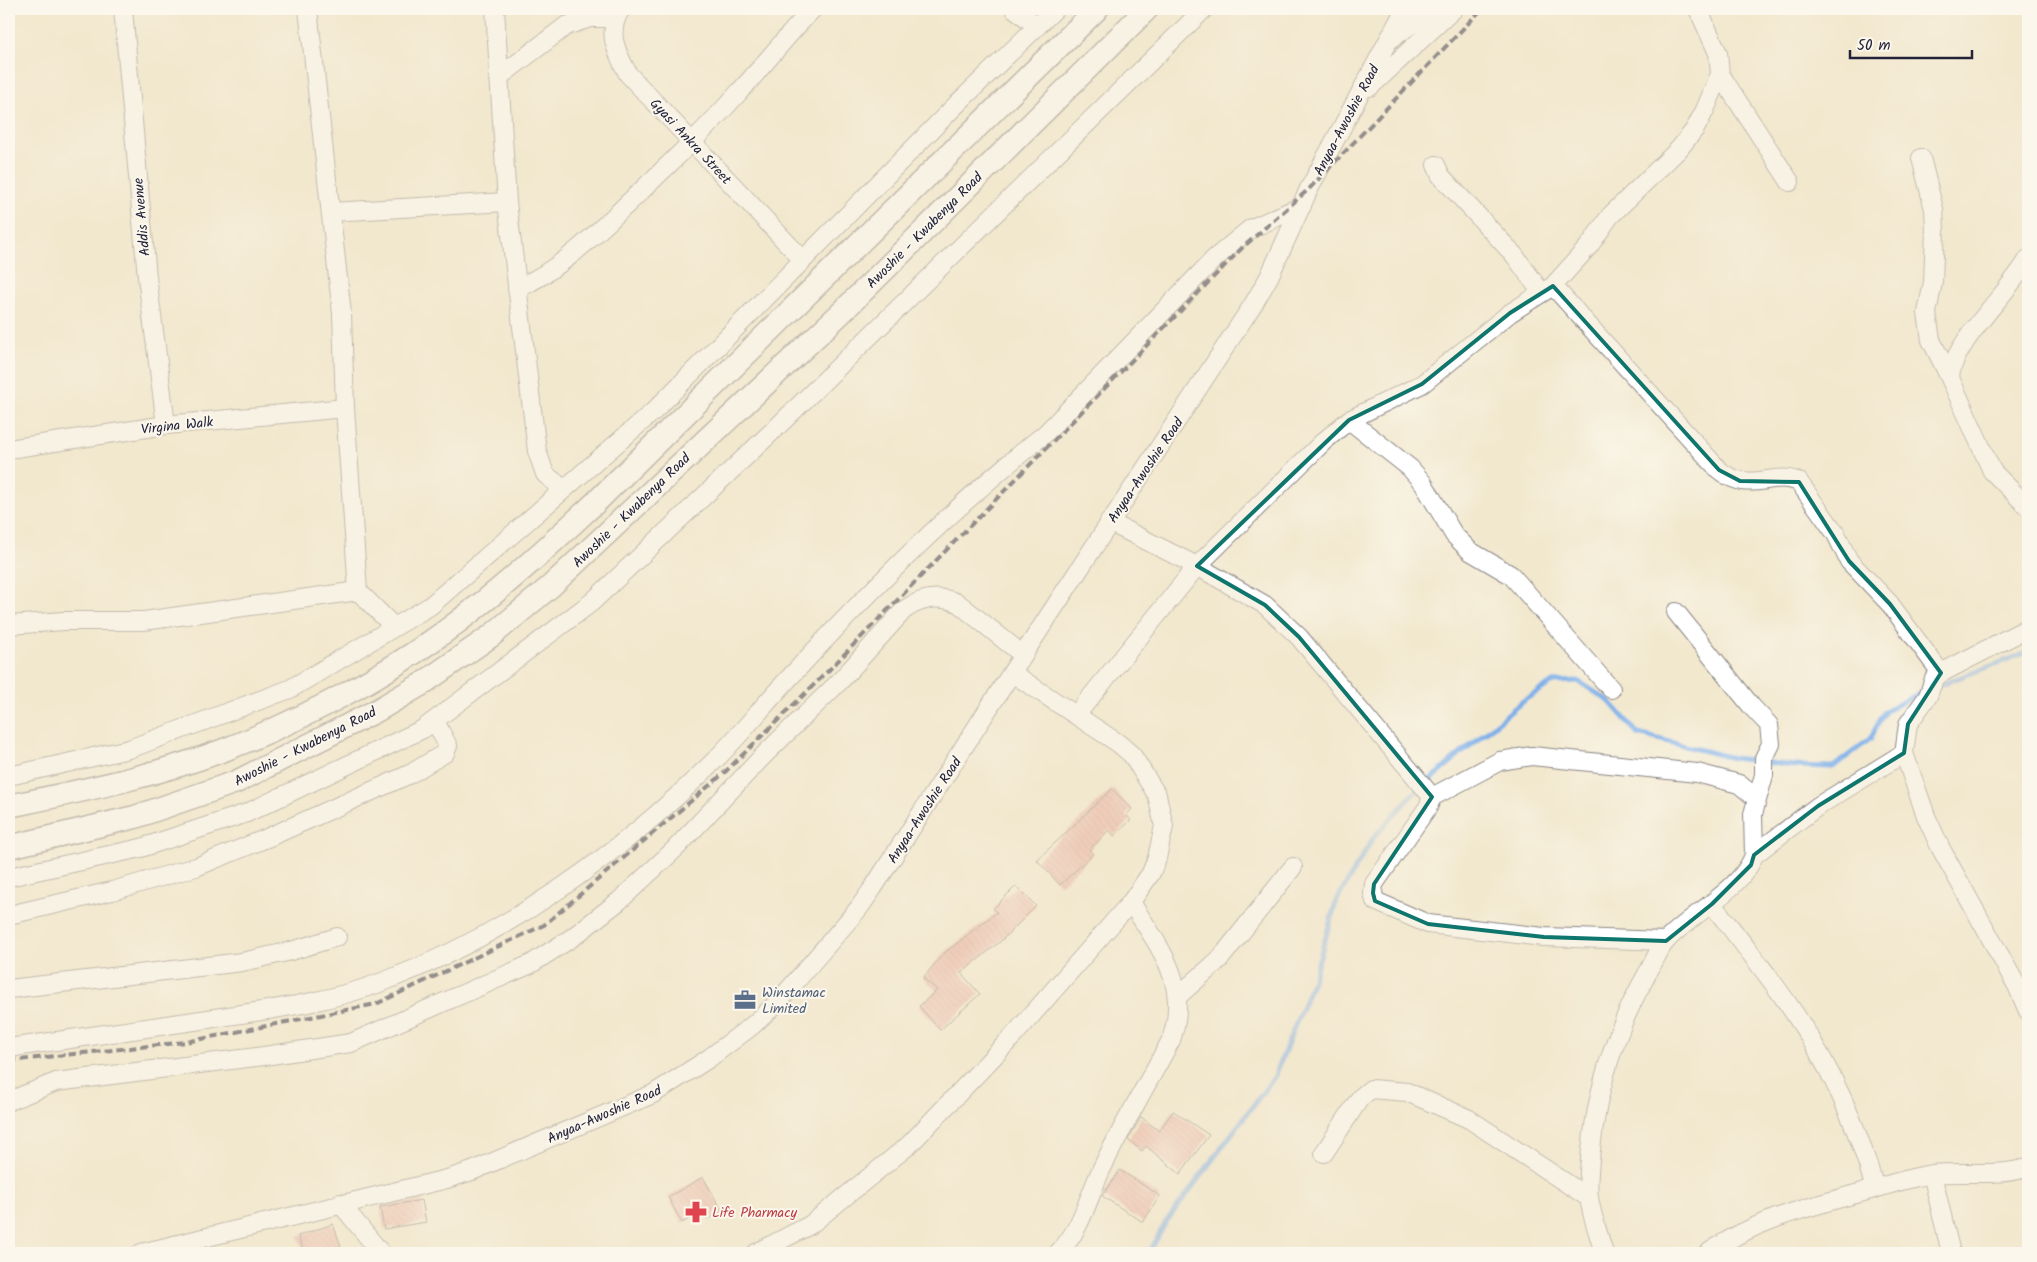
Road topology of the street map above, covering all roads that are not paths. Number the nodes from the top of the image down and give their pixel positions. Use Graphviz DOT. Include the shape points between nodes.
graph roads {
  1 [pos="123,9"];
  2 [pos="308,9"];
  3 [pos="495,9"];
  4 [pos="813,9"];
  5 [pos="1015,9"];
  6 [pos="1056,9"];
  7 [pos="1097,9"];
  8 [pos="1147,9"];
  9 [pos="1204,9"];
  10 [pos="1405,9"];
  11 [pos="1433,9"];
  12 [pos="1454,9"];
  13 [pos="1698,9"];
  14 [pos="618,13"];
  15 [pos="1038,26"];
  16 [pos="1388,41"];
  17 [pos="1720,74"];
  18 [pos="499,77"];
  19 [pos="1360,96"];
  20 [pos="692,143"];
  21 [pos="1921,158"];
  22 [pos="1436,165"];
  23 [pos="1790,182"];
  24 [pos="507,202"];
  25 [pos="1302,206"];
  26 [pos="331,212"];
  27 [pos="803,260"];
  28 [pos="2028,260"];
  29 [pos="819,282"];
  30 [pos="517,289"];
  31 [pos="1547,289"];
  32 [pos="842,312"];
  33 [pos="1950,378"];
  34 [pos="345,408"];
  35 [pos="1349,420"];
  36 [pos="166,425"];
  37 [pos="9,449"];
  38 [pos="564,490"];
  39 [pos="2028,507"];
  40 [pos="1109,522"];
  41 [pos="1197,566"];
  42 [pos="358,591"];
  43 [pos="1676,612"];
  44 [pos="9,626"];
  45 [pos="394,627"];
  46 [pos="2028,628"];
  47 [pos="1023,655"];
  48 [pos="1012,674"];
  49 [pos="1938,676"];
  50 [pos="1611,689"];
  51 [pos="1076,715"];
  52 [pos="435,720"];
  53 [pos="1904,753"];
  54 [pos="9,776"];
  55 [pos="1426,789"];
  56 [pos="1756,798"];
  57 [pos="9,806"];
  58 [pos="9,847"];
  59 [pos="1754,855"];
  60 [pos="1293,868"];
  61 [pos="9,877"];
  62 [pos="1131,902"];
  63 [pos="1712,904"];
  64 [pos="9,915"];
  65 [pos="337,936"];
  66 [pos="1666,941"];
  67 [pos="9,989"];
  68 [pos="1178,997"];
  69 [pos="2028,1010"];
  70 [pos="9,1048"];
  71 [pos="9,1101"];
  72 [pos="1324,1153"];
  73 [pos="2028,1167"];
  74 [pos="1932,1174"];
  75 [pos="1875,1189"];
  76 [pos="1589,1198"];
  77 [pos="340,1203"];
  78 [pos="141,1253"];
  79 [pos="381,1253"];
  80 [pos="756,1253"];
  81 [pos="1058,1253"];
  82 [pos="1604,1253"];
  83 [pos="1708,1253"];
  84 [pos="1951,1253"];
  1 -- 36 [label="street, Addis Avenue" via="147,277"];
  2 -- 26 [label="street"];
  3 -- 18 [label="street"];
  4 -- 20 [label="street"];
  5 -- 15 [label="street"];
  6 -- 15 [label="street"];
  7 -- 29 [label="main road"];
  8 -- 32 [label="main road, Awoshie - Kwabenya Road"];
  9 -- 52 [label="street" via="784,420 592,602"];
  10 -- 16 [label="street, Anyaa-Awoshie Road"];
  11 -- 16 [label="street"];
  12 -- 19 [label="street"];
  13 -- 17 [label="street" via="1718,53"];
  14 -- 18 [label="street" via="566,26"];
  14 -- 20 [label="street, Gyasi Ankra Street" via="612,31 615,48 628,74"];
  15 -- 27 [label="street"];
  16 -- 19 [label="street, Anyaa-Awoshie Road"];
  17 -- 23 [label="street"];
  17 -- 31 [label="street" via="1695,129 1679,149 1610,216 1585,252"];
  18 -- 24 [label="street"];
  19 -- 25 [label="street, Anyaa-Awoshie Road"];
  20 -- 27 [label="street, Gyasi Ankra Street"];
  20 -- 30 [label="street" via="569,258 544,276"];
  21 -- 33 [label="street" via="1934,209 1935,231 1933,282 1927,314 1931,340"];
  22 -- 31 [label="street" via="1441,176"];
  24 -- 26 [label="street"];
  24 -- 30 [label="street"];
  25 -- 40 [label="street, Anyaa-Awoshie Road" via="1254,303"];
  25 -- 70 [label="street" via="1250,229 1214,259 1046,433 883,580 717,758 602,857 521,916 462,948 386,981 326,1000"];
  26 -- 34 [label="street" via="342,314"];
  27 -- 38 [label="street" via="654,411"];
  28 -- 33 [label="street" via="1961,348 1950,369"];
  29 -- 32 [label="main road" via="818,302 831,313"];
  29 -- 57 [label="main road" via="531,563 472,612 405,658 314,709 224,750 136,778"];
  30 -- 38 [label="street" via="537,451 545,474"];
  31 -- 35 [label="street" via="1510,312 1422,384"];
  31 -- 49 [label="street" via="1730,479 1740,482 1799,482 1836,534 1849,561 1890,604"];
  32 -- 58 [label="main road, Awoshie - Kwabenya Road" via="551,586 490,636 422,684 236,782 135,817"];
  33 -- 39 [label="street" via="1992,470"];
  34 -- 36 [label="street, Virgina Walk"];
  34 -- 42 [label="street"];
  35 -- 41 [label="street" via="1322,442"];
  35 -- 50 [label="street" via="1410,468 1454,534 1470,551 1511,576"];
  36 -- 37 [label="street, Virgina Walk"];
  38 -- 45 [label="street" via="430,606"];
  40 -- 41 [label="street"];
  40 -- 47 [label="street, Anyaa-Awoshie Road"];
  41 -- 51 [label="street"];
  41 -- 55 [label="street" via="1265,605 1299,637"];
  42 -- 44 [label="street" via="144,621 64,621"];
  42 -- 45 [label="street"];
  43 -- 56 [label="street" via="1770,725 1771,744"];
  45 -- 54 [label="street" via="290,689 129,749"];
  46 -- 49 [label="street"];
  47 -- 48 [label="street, Anyaa-Awoshie Road"];
  47 -- 71 [label="street" via="958,603 934,598 912,604 674,850 619,901 531,964 351,1043 56,1082"];
  48 -- 51 [label="street"];
  48 -- 77 [label="street, Anyaa-Awoshie Road" via="860,908 778,1002 753,1025 672,1083 623,1108 472,1171"];
  49 -- 53 [label="street" via="1908,724"];
  51 -- 62 [label="street" via="1132,755 1157,795 1162,810 1164,826 1157,858"];
  52 -- 61 [label="street" via="423,729 247,813 140,848"];
  52 -- 64 [label="street" via="448,746 445,753 410,774 196,867"];
  53 -- 59 [label="street" via="1818,806"];
  53 -- 69 [label="street" via="1937,839"];
  55 -- 56 [label="street" via="1500,761 1532,756 1697,773 1739,784"];
  55 -- 66 [label="street" via="1428,807 1374,884 1375,901 1428,924 1544,937"];
  56 -- 59 [label="street"];
  59 -- 63 [label="street" via="1751,865"];
  60 -- 68 [label="street" via="1220,959"];
  62 -- 68 [label="street" via="1170,965"];
  62 -- 80 [label="street" via="1016,1034 909,1145 810,1226"];
  63 -- 66 [label="street"];
  63 -- 75 [label="street" via="1786,1002 1824,1062 1864,1149"];
  65 -- 67 [label="street" via="291,952 242,962"];
  66 -- 76 [label="street" via="1630,1003 1602,1078 1591,1148"];
  68 -- 81 [label="street" via="1171,1040 1105,1161 1076,1230"];
  72 -- 76 [label="street" via="1360,1098 1371,1089 1407,1092 1470,1119"];
  73 -- 74 [label="street" via="2012,1171"];
  74 -- 75 [label="street"];
  74 -- 84 [label="street"];
  75 -- 83 [label="street" via="1759,1224"];
  76 -- 82 [label="street"];
  77 -- 78 [label="street, Anyaa-Awoshie Road"];
  77 -- 79 [label="street"];
}
